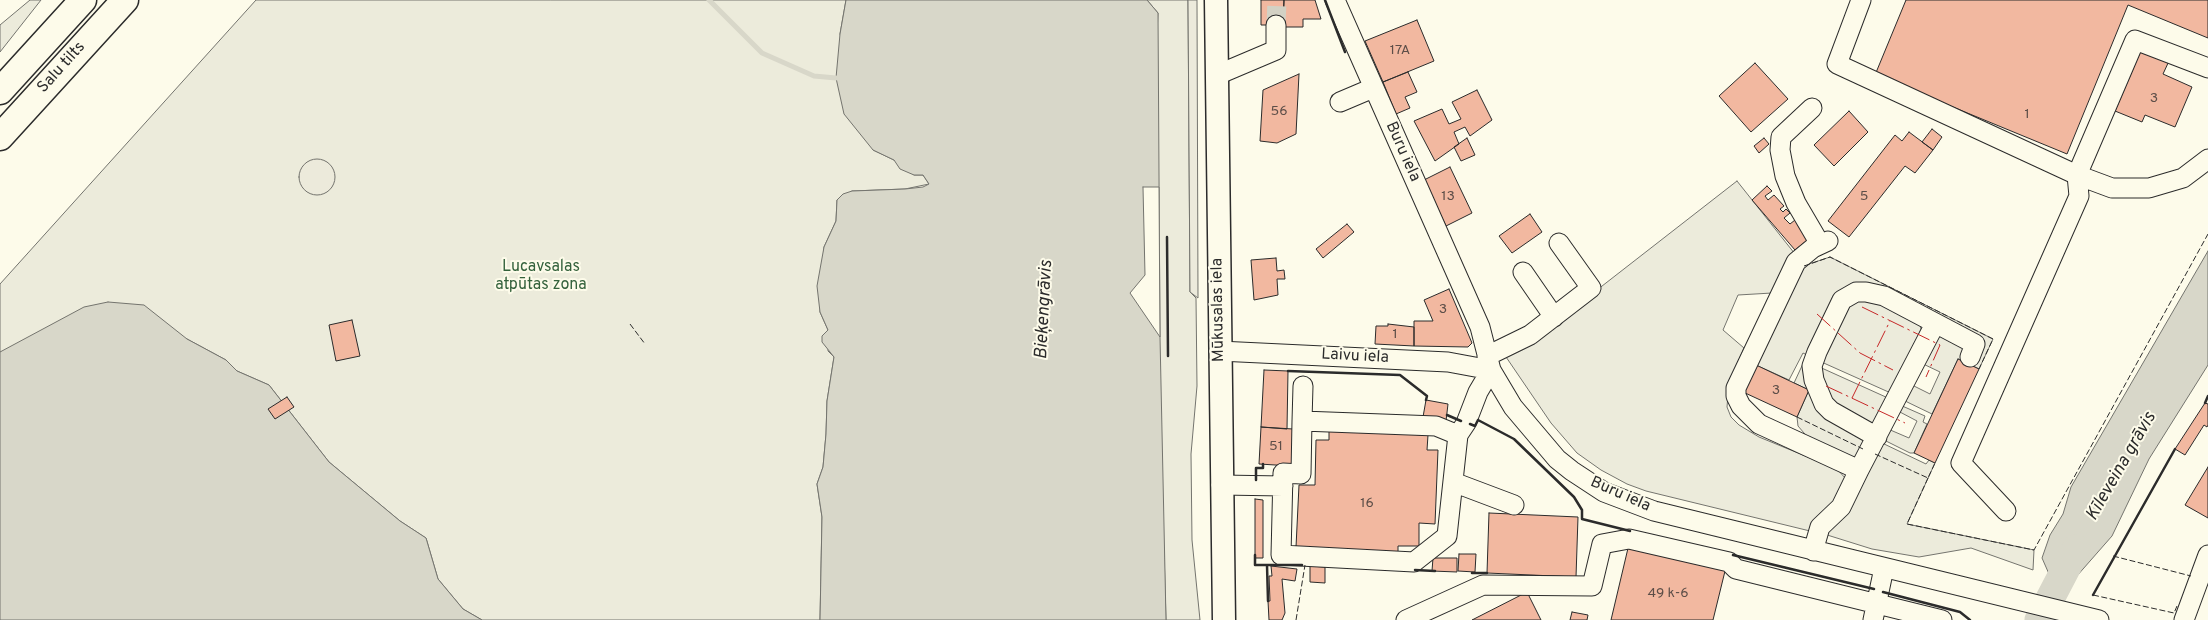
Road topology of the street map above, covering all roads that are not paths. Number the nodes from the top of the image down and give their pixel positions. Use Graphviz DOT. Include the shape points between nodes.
graph roads {
  1 [pos="83,0"];
  2 [pos="125,0"];
  3 [pos="1216,0"];
  4 [pos="1335,0"];
  5 [pos="1861,0"];
  6 [pos="1276,25"];
  7 [pos="2208,68"];
  8 [pos="1216,75"];
  9 [pos="1374,88"];
  10 [pos="0,91"];
  11 [pos="1340,102"];
  12 [pos="1812,108"];
  13 [pos="0,137"];
  14 [pos="2208,159"];
  15 [pos="2077,174"];
  16 [pos="1559,243"];
  17 [pos="1523,272"];
  18 [pos="1554,316"];
  19 [pos="1934,324"];
  20 [pos="1219,351"];
  21 [pos="1970,357"];
  22 [pos="1489,363"];
  23 [pos="1302,386"];
  24 [pos="1302,421"];
  25 [pos="1458,435"];
  26 [pos="1877,437"];
  27 [pos="1859,470"];
  28 [pos="1453,482"];
  29 [pos="1221,485"];
  30 [pos="1283,486"];
  31 [pos="1514,505"];
  32 [pos="2006,511"];
  33 [pos="1813,551"];
  34 [pos="2208,555"];
  35 [pos="1884,568"];
  36 [pos="1874,612"];
  37 [pos="1224,620"];
  38 [pos="1406,620"];
  39 [pos="1942,620"];
  40 [pos="2099,620"];
  41 [pos="2184,620"];
  1 -- 10 [label="highway, Salu tilts"];
  2 -- 13 [label="highway, Salu tilts"];
  3 -- 8 [label="main road, Mūkusalas iela"];
  4 -- 9 [label="street, Buru iela"];
  5 -- 15 [label="street" via="1837,64"];
  6 -- 8 [label="street" via="1276,50"];
  7 -- 15 [label="street" via="2135,40"];
  8 -- 20 [label="main road, Mūkusalas iela"];
  9 -- 11 [label="street"];
  9 -- 22 [label="street, Buru iela" via="1480,327"];
  12 -- 27 [label="street" via="1781,137 1780,150 1785,176 1796,203 1824,242 1796,262 1736,388 1736,396 1759,424"];
  14 -- 15 [label="street" via="2183,178 2149,188 2112,188"];
  15 -- 32 [label="street" via="2080,196 1961,463"];
  16 -- 18 [label="street" via="1591,288"];
  17 -- 18 [label="street"];
  18 -- 22 [label="street"];
  19 -- 21 [label="street" via="1975,344"];
  19 -- 26 [label="street"];
  19 -- 26 [label="street" via="1884,296 1866,292 1848,295 1836,309 1814,361 1814,380 1824,404"];
  20 -- 22 [label="street, Laivu iela"];
  20 -- 29 [label="main road, Mūkusalas iela"];
  22 -- 25 [label="street" via="1466,423"];
  22 -- 33 [label="street, Buru iela" via="1513,407 1557,459 1597,488 1654,511"];
  23 -- 24 [label="street"];
  24 -- 25 [label="street" via="1436,426"];
  24 -- 30 [label="street" via="1301,474 1283,473"];
  25 -- 28 [label="street"];
  26 -- 27 [label="street"];
  27 -- 33 [label="street" via="1841,507 1820,527"];
  28 -- 30 [label="street" via="1447,536 1414,562 1281,555"];
  28 -- 31 [label="street"];
  29 -- 30 [label="street"];
  29 -- 37 [label="main road, Mūkusalas iela"];
  33 -- 35 [label="street, Buru iela"];
  34 -- 41 [label="street"];
  35 -- 36 [label="street"];
  35 -- 40 [label="street, Buru iela"];
  36 -- 38 [label="street" via="1736,570 1729,562 1629,539 1602,544 1592,586 1483,585"];
  36 -- 39 [label="street"];
}
